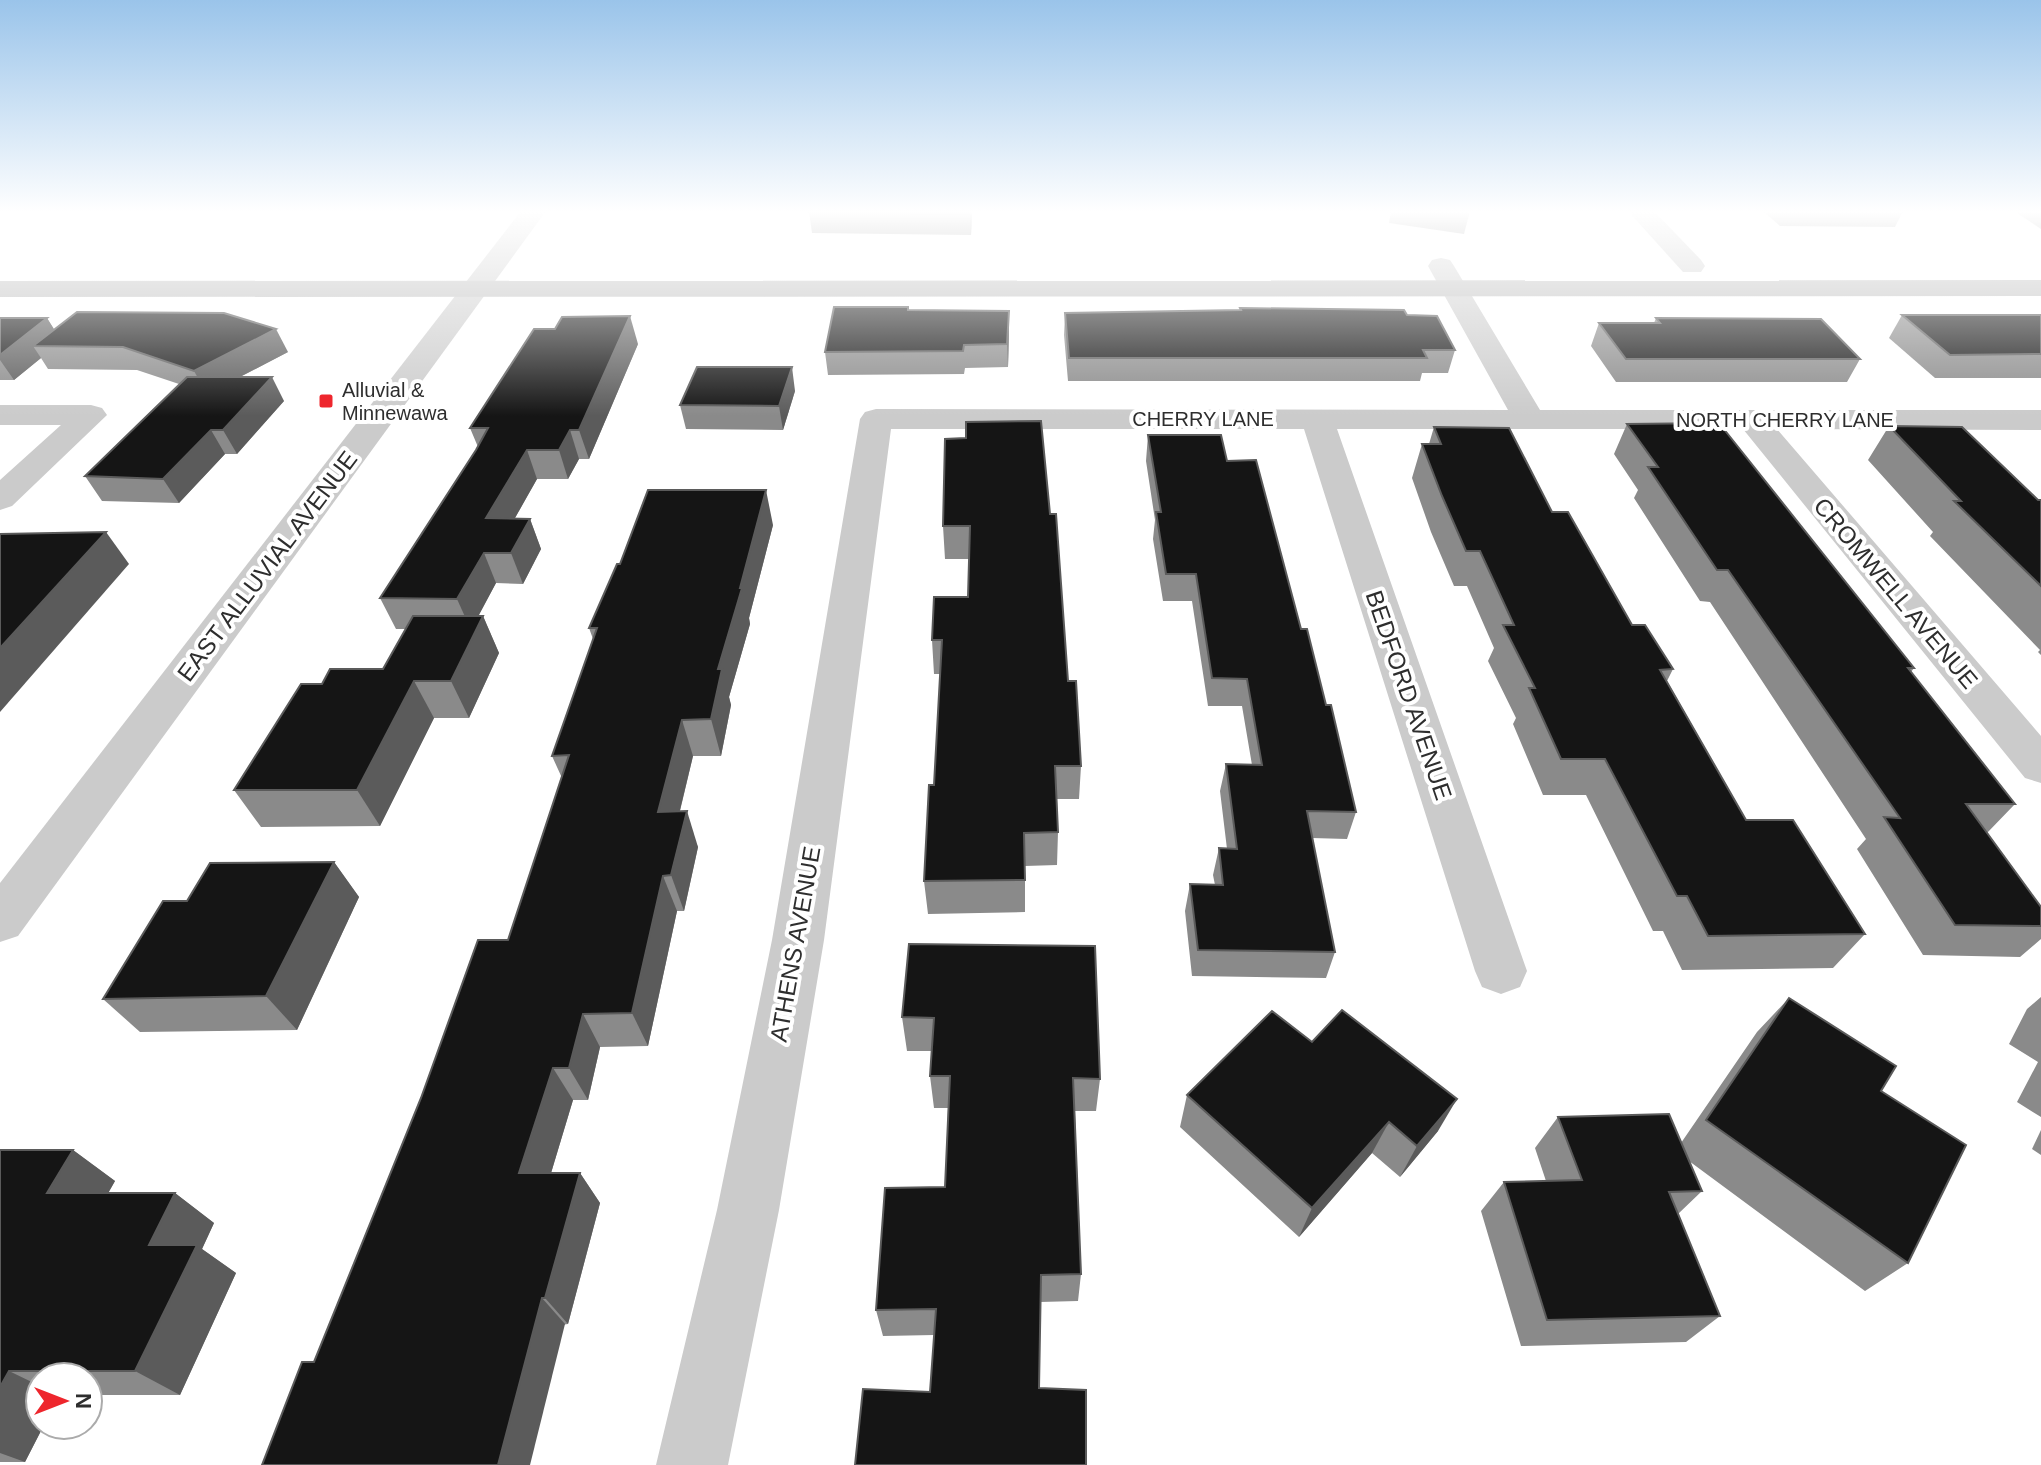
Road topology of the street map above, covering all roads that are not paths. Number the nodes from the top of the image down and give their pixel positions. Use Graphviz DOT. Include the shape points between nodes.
graph roads {
  1 [pos="359,279"];
  2 [pos="482,279"];
  3 [pos="1450,279"];
  4 [pos="1530,279"];
  5 [pos="2041,288"];
  6 [pos="0,289"];
  7 [pos="0,415"];
  8 [pos="876,419"];
  9 [pos="1317,419"];
  10 [pos="1530,420"];
  11 [pos="1752,420"];
  12 [pos="2041,420"];
  13 [pos="0,499"];
  14 [pos="2041,766"];
  15 [pos="0,921"];
  16 [pos="1501,971"];
  17 [pos="692,1465"];
  1 -- 6 [label="main road"];
  2 -- 15 [label="street, EAST ALLUVIAL AVENUE"];
  3 -- 10 [label="street"];
  4 -- 5 [label="main road"];
  7 -- 13 [label="street" via="91,415"];
  8 -- 9 [label="street, CHERRY LANE"];
  8 -- 17 [label="street, ATHENS AVENUE" via="798,940 748,1210"];
  9 -- 10 [label="street, CHERRY LANE"];
  9 -- 16 [label="street, BEDFORD AVENUE"];
  10 -- 11 [label="street, NORTH CHERRY LANE"];
  11 -- 12 [label="street, NORTH CHERRY LANE"];
  11 -- 14 [label="street, CROMWELL AVENUE"];
}
